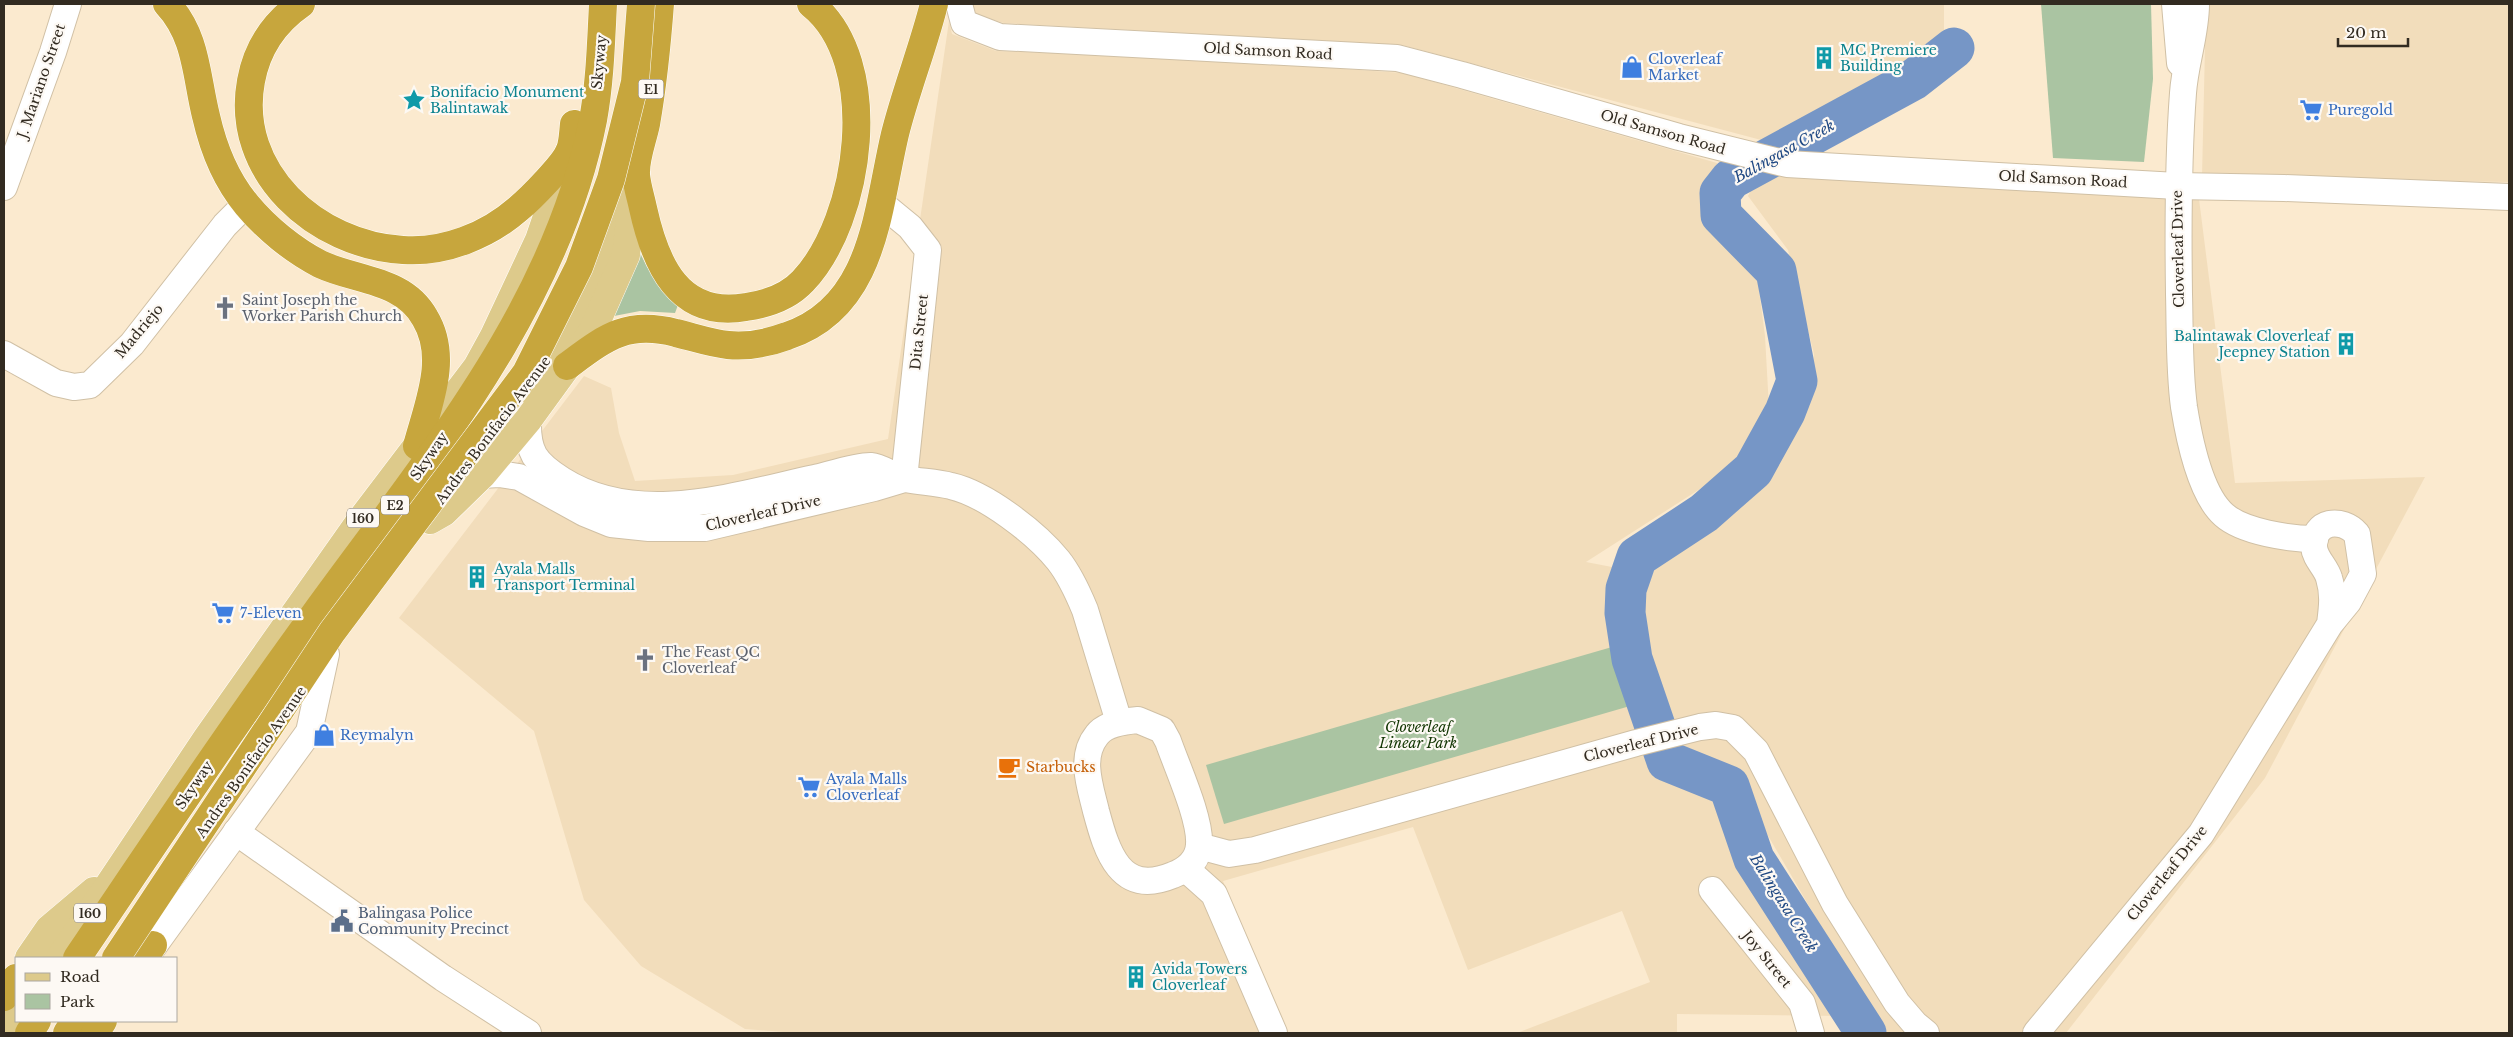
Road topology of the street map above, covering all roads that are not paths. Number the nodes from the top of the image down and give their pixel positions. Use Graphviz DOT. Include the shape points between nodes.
graph roads {
  1 [pos="68,4"];
  2 [pos="167,4"];
  3 [pos="302,4"];
  4 [pos="591,4"];
  5 [pos="603,4"];
  6 [pos="641,4"];
  7 [pos="660,4"];
  8 [pos="811,4"];
  9 [pos="934,4"];
  10 [pos="959,4"];
  11 [pos="2175,4"];
  12 [pos="2196,4"];
  13 [pos="2183,90"];
  14 [pos="570,151"];
  15 [pos="636,174"];
  16 [pos="2177,186"];
  17 [pos="4,187"];
  18 [pos="2509,197"];
  19 [pos="246,204"];
  20 [pos="882,204"];
  21 [pos="570,320"];
  22 [pos="4,354"];
  23 [pos="568,364"];
  24 [pos="536,379"];
  25 [pos="528,420"];
  26 [pos="417,446"];
  27 [pos="482,475"];
  28 [pos="904,479"];
  29 [pos="430,520"];
  30 [pos="2316,548"];
  31 [pos="2359,552"];
  32 [pos="2330,624"];
  33 [pos="326,654"];
  34 [pos="1119,722"];
  35 [pos="236,832"];
  36 [pos="1199,846"];
  37 [pos="121,867"];
  38 [pos="1186,870"];
  39 [pos="1712,890"];
  40 [pos="148,954"];
  41 [pos="30,957"];
  42 [pos="61,957"];
  43 [pos="78,957"];
  44 [pos="116,957"];
  45 [pos="116,957"];
  46 [pos="15,980"];
  47 [pos="15,988"];
  48 [pos="4,997"];
  49 [pos="20,1022"];
  50 [pos="36,1022"];
  51 [pos="75,1022"];
  52 [pos="102,1022"];
  53 [pos="108,1022"];
  54 [pos="6,1033"];
  55 [pos="14,1033"];
  56 [pos="29,1033"];
  57 [pos="68,1033"];
  58 [pos="95,1033"];
  59 [pos="101,1033"];
  60 [pos="528,1033"];
  61 [pos="1274,1033"];
  62 [pos="1810,1033"];
  63 [pos="1926,1033"];
  64 [pos="2036,1033"];
  1 -- 17 [label="street, J. Mariano Street" via="54,52"];
  2 -- 19 [label="highway" via="181,21 193,48 206,117 218,154"];
  3 -- 14 [label="highway" via="279,22 263,45 252,75 249,117 255,148 272,181 293,205 328,228 363,243 402,250 461,242 509,217 542,186"];
  4 -- 14 [label="highway"];
  5 -- 43 [label="highway, Skyway / E2" via="593,120 578,177 551,254 499,353 411,483 218,748"];
  6 -- 44 [label="highway, Skyway / E2, bridge" via="635,82 611,179 579,267 526,373 332,632"];
  7 -- 15 [label="highway, E1" via="656,58"];
  8 -- 15 [label="highway" via="825,18 843,48 856,114 845,202 830,242 803,281 780,297 741,308 715,307 687,297 669,278 654,250"];
  9 -- 20 [label="highway" via="900,114"];
  10 -- 16 [label="street, Old Samson Road" via="964,22 1000,37 1397,58 1787,164"];
  11 -- 13 [label="street, Cloverleaf Drive"];
  12 -- 13 [label="street, Cloverleaf Drive" via="2196,26"];
  13 -- 16 [label="street, Cloverleaf Drive"];
  14 -- 26 [label="main road, 160" via="548,219 494,336 477,367"];
  15 -- 21 [label="main road, Andres Bonifacio Avenue"];
  15 -- 23 [label="main road, Andres Bonifacio Avenue" via="626,255 592,332"];
  16 -- 18 [label="street, Old Samson Road"];
  16 -- 30 [label="street, Cloverleaf Drive" via="2184,406 2199,470 2224,515 2240,524"];
  19 -- 22 [label="street, Madriejo" via="225,224 132,344 90,384 74,387 56,383"];
  19 -- 26 [label="highway" via="270,229 308,257 330,268 386,285 416,304 434,337 437,356 435,378"];
  20 -- 23 [label="highway" via="857,277 836,306 810,326 779,339 734,345 660,329 636,328 610,338"];
  20 -- 28 [label="street, Dita Street" via="910,227 928,250"];
  21 -- 23 [label="main road"];
  21 -- 24 [label="main road, Andres Bonifacio Avenue"];
  23 -- 24 [label="main road"];
  23 -- 25 [label="main road, Andres Bonifacio Avenue"];
  24 -- 29 [label="main road, Andres Bonifacio Avenue" via="437,501"];
  25 -- 27 [label="main road, Andres Bonifacio Avenue"];
  25 -- 28 [label="street, Cloverleaf Drive" via="530,450 547,471 573,487 607,501 653,505 699,502 870,466"];
  26 -- 37 [label="main road, 160" via="207,738"];
  27 -- 28 [label="street, Cloverleaf Drive" via="519,477 611,524 650,528 705,528"];
  27 -- 29 [label="main road, Andres Bonifacio Avenue" via="444,512"];
  28 -- 34 [label="street, Cloverleaf Drive" via="952,486 979,498 1034,536 1058,561 1078,592 1085,610"];
  29 -- 33 [label="main road, Andres Bonifacio Avenue"];
  30 -- 31 [label="street, Cloverleaf Drive" via="2322,564 2340,568 2348,566"];
  30 -- 31 [label="street, Cloverleaf Drive" via="2319,531 2334,522 2343,523 2357,534"];
  30 -- 32 [label="street, Cloverleaf Drive" via="2329,577 2333,599"];
  31 -- 32 [label="street, Cloverleaf Drive" via="2363,574 2348,602"];
  32 -- 64 [label="street, Cloverleaf Drive" via="2200,834"];
  33 -- 35 [label="street, Andres Bonifacio Avenue" via="309,732"];
  33 -- 45 [label="main road, Andres Bonifacio Avenue" via="224,803 130,931"];
  34 -- 36 [label="street" via="1138,720 1162,730 1197,824"];
  34 -- 38 [label="street" via="1097,733 1088,752 1086,773 1105,845 1117,865 1135,879 1150,881"];
  35 -- 40 [label="street, Andres Bonifacio Avenue"];
  35 -- 60 [label="street" via="443,978"];
  36 -- 38 [label="street"];
  36 -- 63 [label="street, Cloverleaf Drive" via="1228,854 1255,850 1636,743 1716,725 1733,728 1756,751 1835,904 1897,1003"];
  37 -- 41 [label="main road" via="49,929"];
  37 -- 42 [label="main road, 160"];
  38 -- 61 [label="street" via="1214,894"];
  39 -- 62 [label="street, Joy Street" via="1802,1003"];
  46 -- 48 [label="highway"];
  47 -- 54 [label="main road"];
  49 -- 55 [label="main road"];
  50 -- 56 [label="highway"];
  51 -- 57 [label="highway"];
  52 -- 58 [label="highway"];
  53 -- 59 [label="street"];
}
